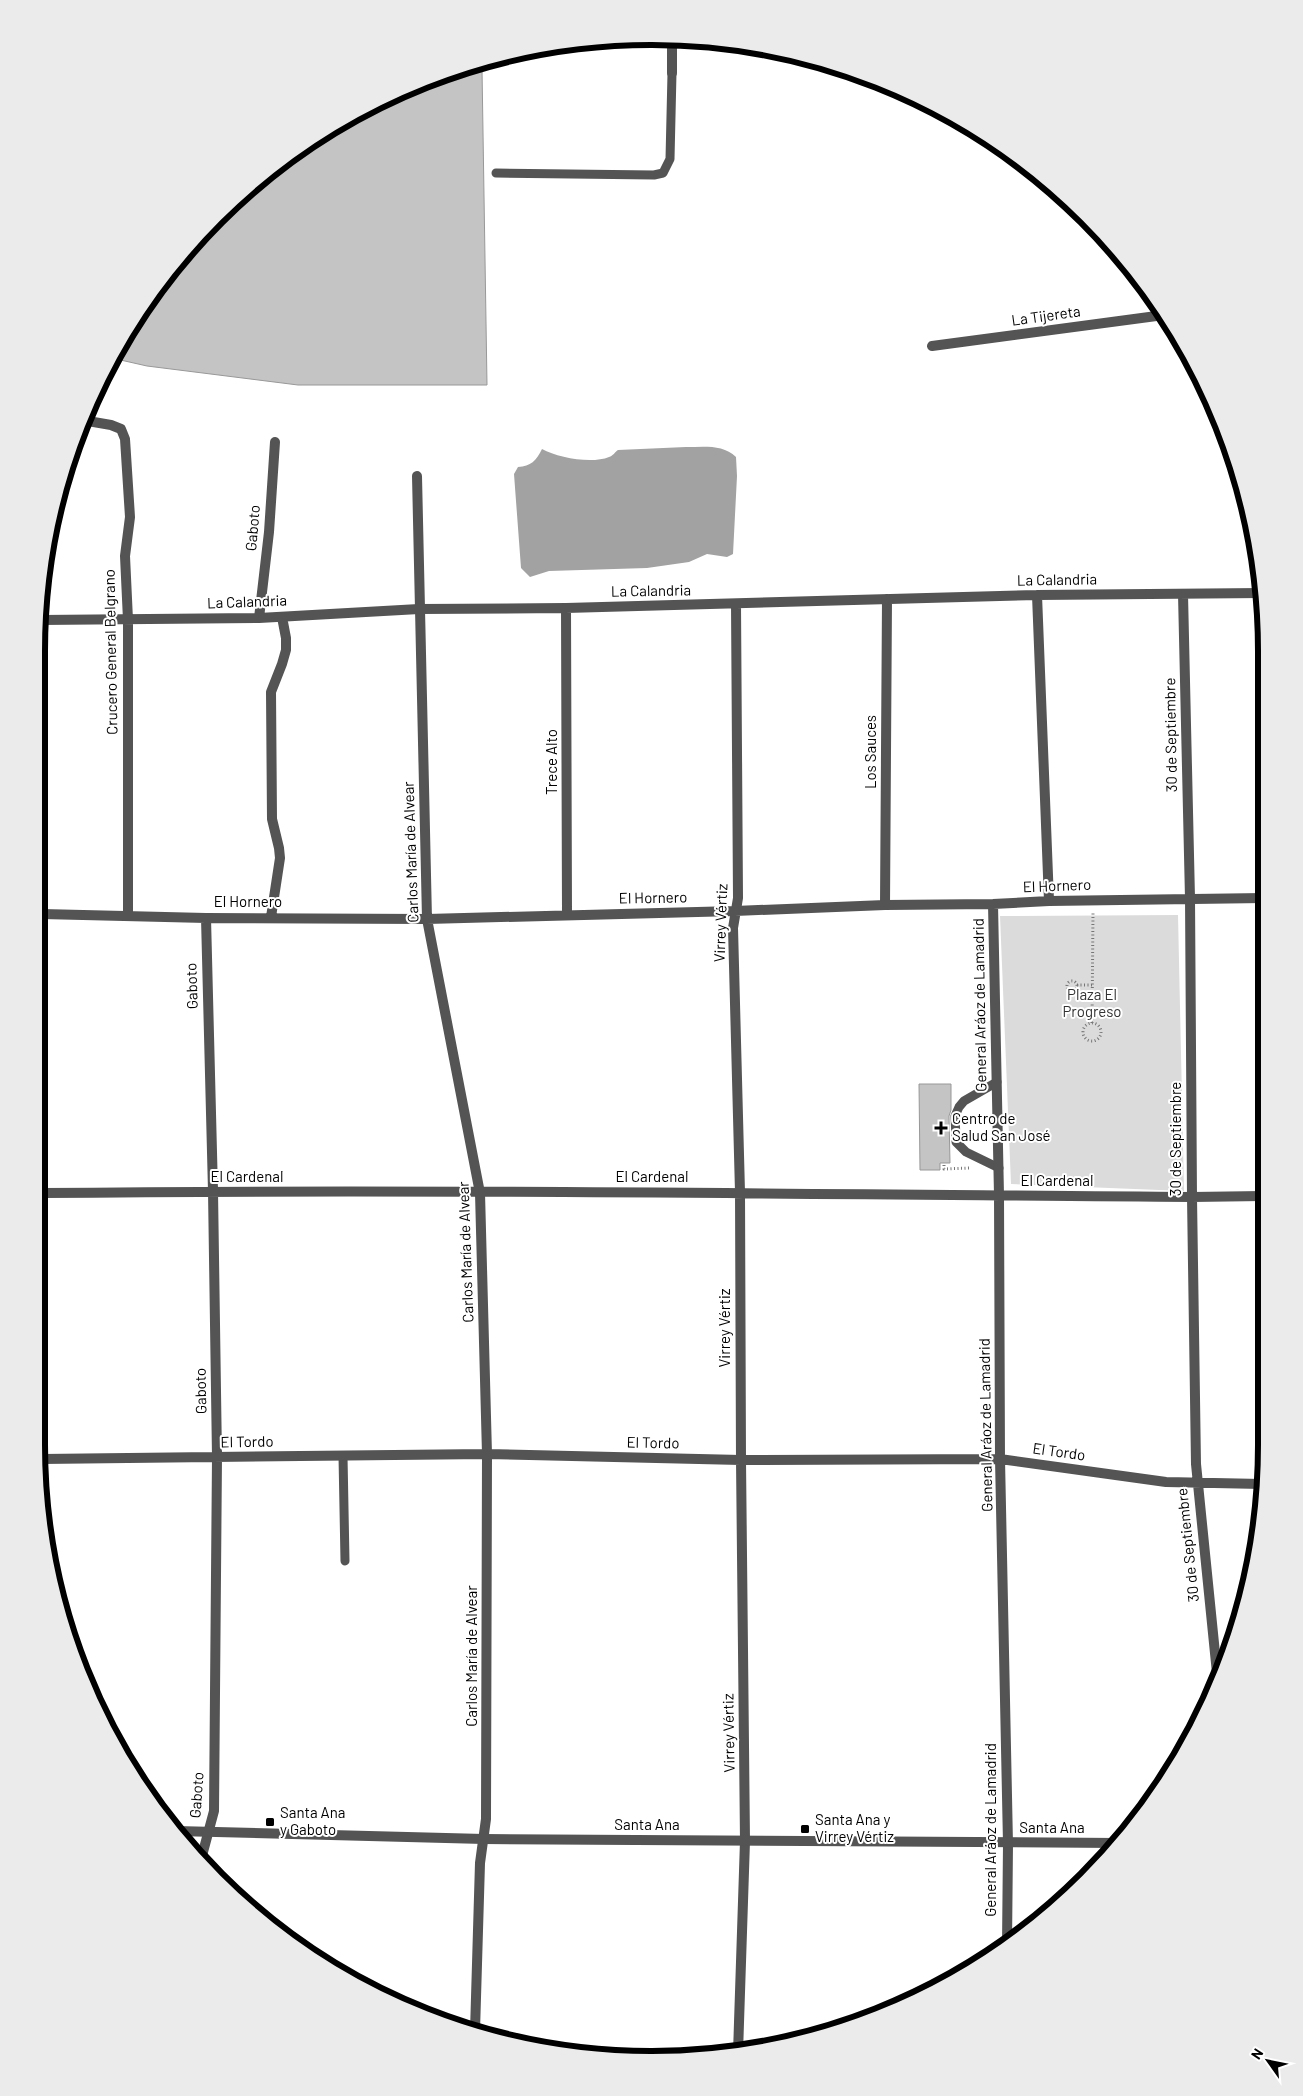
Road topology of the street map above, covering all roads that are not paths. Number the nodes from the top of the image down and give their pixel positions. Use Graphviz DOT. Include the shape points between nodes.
graph roads {
  1 [pos="672,46"];
  2 [pos="672,72"];
  3 [pos="496,173"];
  4 [pos="1157,317"];
  5 [pos="932,346"];
  6 [pos="90,421"];
  7 [pos="275,442"];
  8 [pos="417,476"];
  9 [pos="1255,592"];
  10 [pos="1183,594"];
  11 [pos="1037,595"];
  12 [pos="887,599"];
  13 [pos="736,604"];
  14 [pos="566,608"];
  15 [pos="420,609"];
  16 [pos="282,616"];
  17 [pos="259,618"];
  18 [pos="46,620"];
  19 [pos="128,620"];
  20 [pos="1190,898"];
  21 [pos="1258,898"];
  22 [pos="1049,901"];
  23 [pos="993,904"];
  24 [pos="885,905"];
  25 [pos="735,911"];
  26 [pos="45,914"];
  27 [pos="567,915"];
  28 [pos="128,916"];
  29 [pos="271,917"];
  30 [pos="206,918"];
  31 [pos="428,919"];
  32 [pos="997,1082"];
  33 [pos="999,1168"];
  34 [pos="213,1191"];
  35 [pos="740,1192"];
  36 [pos="45,1193"];
  37 [pos="480,1193"];
  38 [pos="999,1195"];
  39 [pos="1258,1196"];
  40 [pos="1192,1197"];
  41 [pos="488,1454"];
  42 [pos="343,1456"];
  43 [pos="216,1457"];
  44 [pos="45,1459"];
  45 [pos="741,1460"];
  46 [pos="1000,1460"];
  47 [pos="1197,1484"];
  48 [pos="1257,1484"];
  49 [pos="345,1561"];
  50 [pos="1216,1666"];
  51 [pos="185,1831"];
  52 [pos="209,1831"];
  53 [pos="484,1839"];
  54 [pos="745,1841"];
  55 [pos="1108,1843"];
  56 [pos="1008,1844"];
  57 [pos="203,1852"];
  58 [pos="1007,1936"];
  59 [pos="475,2024"];
  60 [pos="738,2045"];
  1 -- 2 [label="street"];
  2 -- 3 [label="lane" via="670,159 663,173"];
  4 -- 5 [label="street, La Tijereta"];
  6 -- 19 [label="street, Crucero General Belgrano" via="121,429 125,439 130,517 125,556"];
  7 -- 17 [label="street, Gaboto"];
  8 -- 15 [label="street, Carlos María de Alvear"];
  9 -- 10 [label="street, La Calandria"];
  10 -- 11 [label="street, La Calandria"];
  10 -- 20 [label="street, 30 de Septiembre"];
  11 -- 12 [label="street, La Calandria"];
  11 -- 22 [label="street"];
  12 -- 13 [label="street, La Calandria"];
  12 -- 24 [label="street, Los Sauces"];
  13 -- 14 [label="street, La Calandria"];
  13 -- 25 [label="street, Virrey Vértiz" via="738,898"];
  14 -- 15 [label="street, La Calandria"];
  14 -- 27 [label="street, Trece Alto"];
  15 -- 16 [label="street, La Calandria"];
  15 -- 31 [label="street, Carlos María de Alvear"];
  16 -- 17 [label="street, La Calandria"];
  16 -- 29 [label="street" via="286,650 271,692 272,819 280,858"];
  17 -- 19 [label="street, La Calandria"];
  18 -- 19 [label="street, La Calandria"];
  19 -- 28 [label="street, Crucero General Belgrano"];
  20 -- 21 [label="street, El Hornero"];
  20 -- 22 [label="street, El Hornero"];
  20 -- 40 [label="street, 30 de Septiembre"];
  22 -- 23 [label="street, El Hornero"];
  23 -- 24 [label="street, El Hornero"];
  23 -- 32 [label="street, General Aráoz de Lamadrid"];
  24 -- 25 [label="street, El Hornero"];
  25 -- 27 [label="street, El Hornero"];
  25 -- 35 [label="street, Virrey Vértiz"];
  26 -- 28 [label="street, El Hornero"];
  27 -- 31 [label="street, El Hornero"];
  28 -- 30 [label="street, El Hornero"];
  29 -- 30 [label="street, El Hornero"];
  29 -- 31 [label="street, El Hornero"];
  30 -- 34 [label="street, Gaboto"];
  31 -- 37 [label="street, Carlos María de Alvear"];
  32 -- 33 [label="street, General Aráoz de Lamadrid"];
  32 -- 33 [label="lane" via="964,1101 955,1116 956,1142 966,1152"];
  33 -- 38 [label="street, General Aráoz de Lamadrid"];
  34 -- 36 [label="street, El Cardenal"];
  34 -- 37 [label="street, El Cardenal"];
  34 -- 43 [label="street, Gaboto"];
  35 -- 37 [label="street, El Cardenal"];
  35 -- 38 [label="street, El Cardenal"];
  35 -- 45 [label="street, Virrey Vértiz"];
  37 -- 41 [label="street, Carlos María de Alvear"];
  38 -- 40 [label="street, El Cardenal"];
  38 -- 46 [label="street, General Aráoz de Lamadrid"];
  39 -- 40 [label="street, El Cardenal"];
  40 -- 47 [label="street, 30 de Septiembre"];
  41 -- 42 [label="street, El Tordo"];
  41 -- 45 [label="street, El Tordo"];
  41 -- 53 [label="street, Carlos María de Alvear"];
  42 -- 43 [label="street, El Tordo"];
  42 -- 49 [label="lane"];
  43 -- 44 [label="street, El Tordo"];
  43 -- 52 [label="street, Gaboto" via="214,1811"];
  45 -- 46 [label="street, El Tordo"];
  45 -- 54 [label="street, Virrey Vértiz"];
  46 -- 47 [label="street, El Tordo"];
  46 -- 56 [label="street, General Aráoz de Lamadrid"];
  47 -- 48 [label="street, El Tordo"];
  47 -- 50 [label="street, 30 de Septiembre"];
  51 -- 52 [label="street, Santa Ana"];
  52 -- 53 [label="street, Santa Ana"];
  52 -- 57 [label="street, Gaboto"];
  53 -- 54 [label="street, Santa Ana"];
  53 -- 59 [label="street, Carlos María de Alvear" via="480,1863"];
  54 -- 56 [label="street, Santa Ana"];
  54 -- 60 [label="street, Virrey Vértiz"];
  55 -- 56 [label="street, Santa Ana"];
  56 -- 58 [label="street, General Aráoz de Lamadrid"];
}
